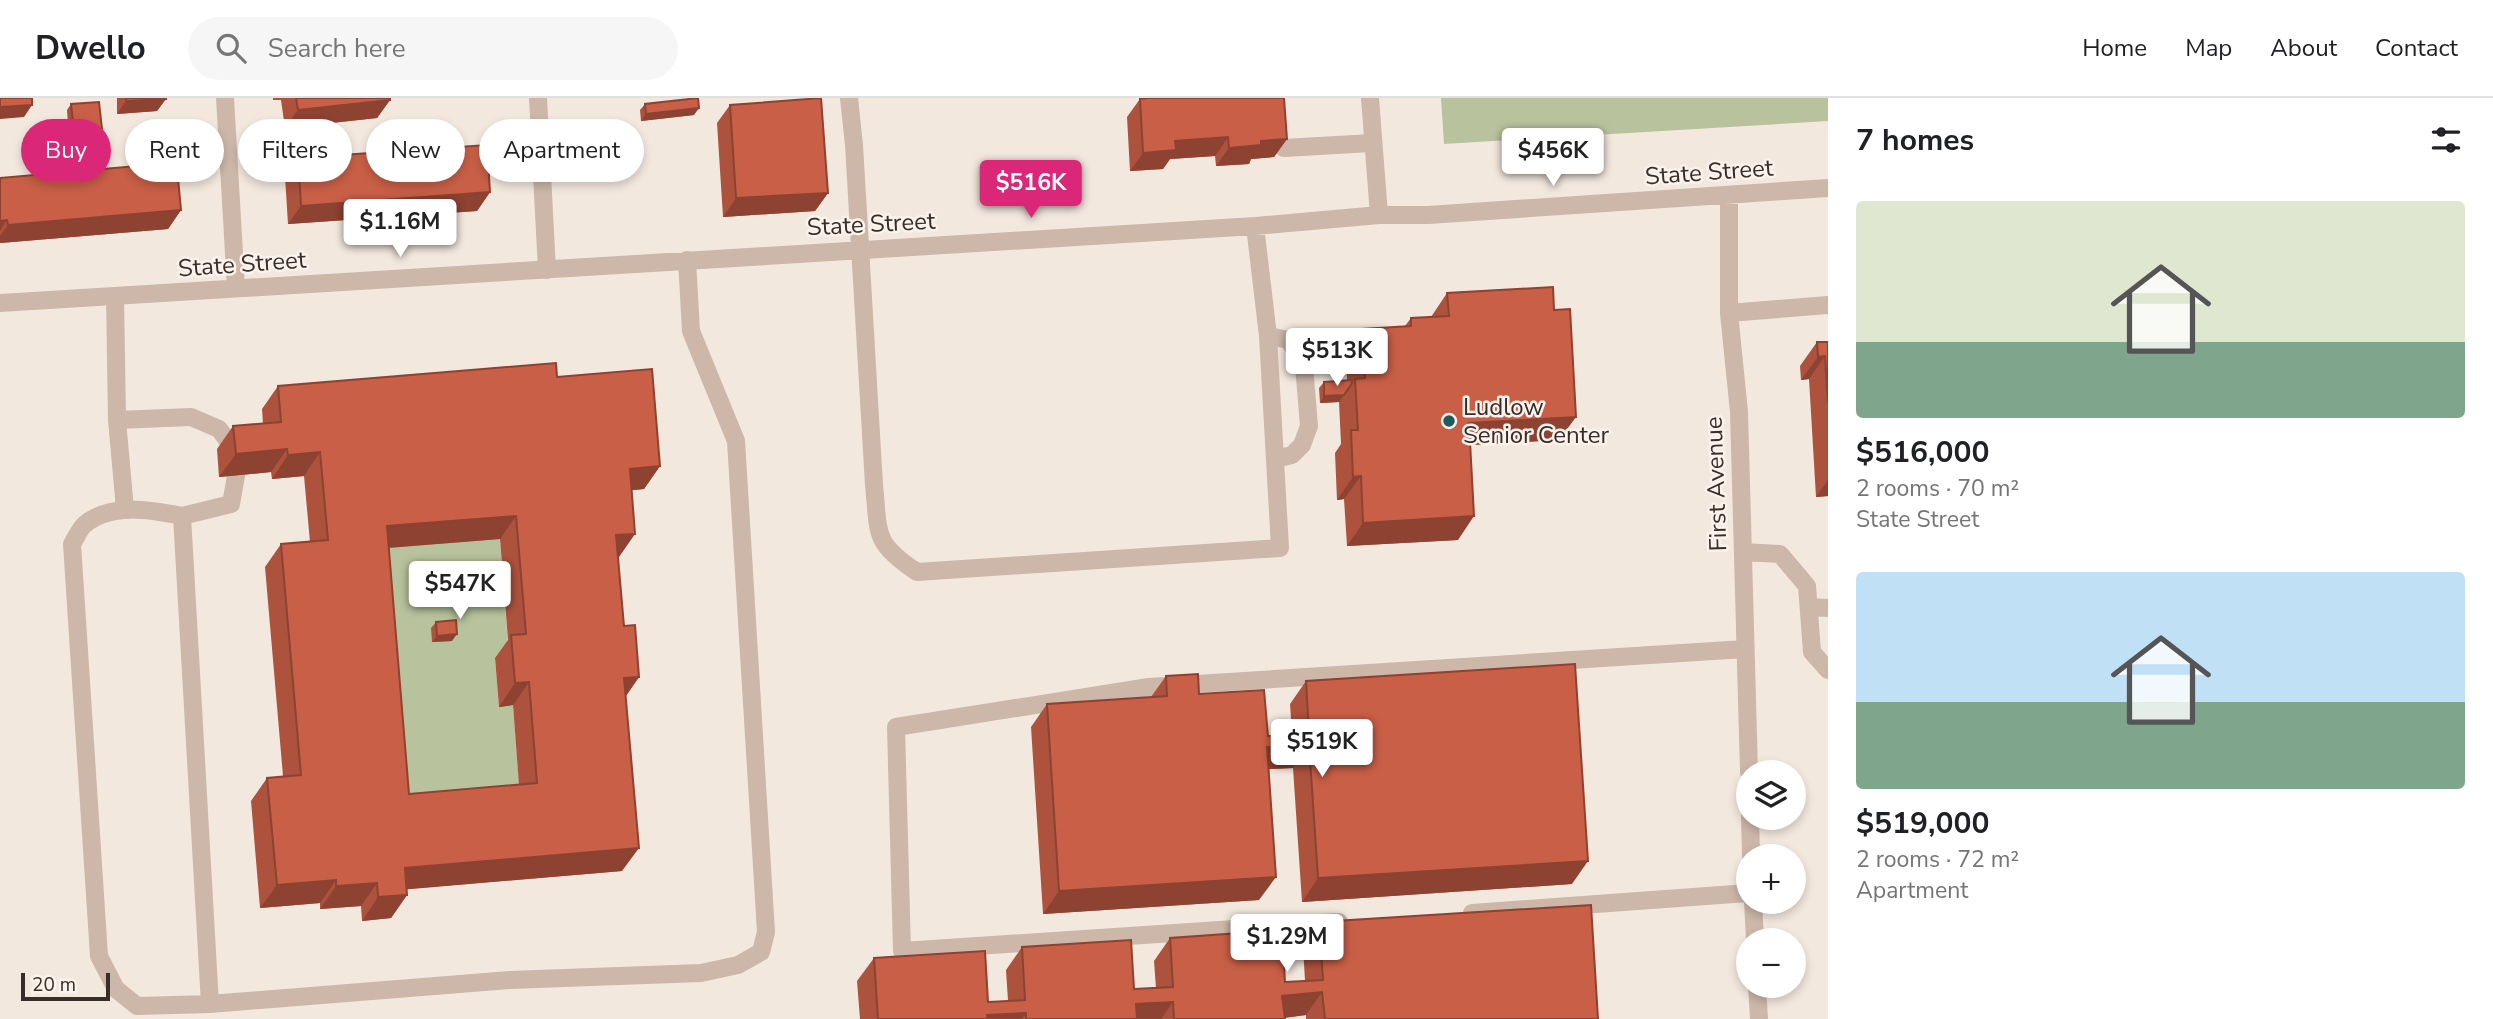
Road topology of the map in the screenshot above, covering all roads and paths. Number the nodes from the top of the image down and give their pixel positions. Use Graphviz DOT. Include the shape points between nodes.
graph roads {
  1 [pos="225,98"];
  2 [pos="538,98"];
  3 [pos="849,98"];
  4 [pos="1370,98"];
  5 [pos="1372,143"];
  6 [pos="1284,148"];
  7 [pos="1828,188"];
  8 [pos="1729,196"];
  9 [pos="1379,215"];
  10 [pos="1255,226"];
  11 [pos="861,249"];
  12 [pos="687,260"];
  13 [pos="547,270"];
  14 [pos="236,288"];
  15 [pos="115,296"];
  16 [pos="0,303"];
  17 [pos="1828,305"];
  18 [pos="1729,313"];
  19 [pos="1268,336"];
  20 [pos="117,420"];
  21 [pos="233,448"];
  22 [pos="1275,459"];
  23 [pos="236,476"];
  24 [pos="125,509"];
  25 [pos="182,516"];
  26 [pos="1743,552"];
  27 [pos="1809,607"];
  28 [pos="1828,608"];
  29 [pos="1745,649"];
  30 [pos="1828,670"];
  31 [pos="1749,760"];
  32 [pos="1736,894"];
  33 [pos="1457,914"];
  34 [pos="1360,921"];
  35 [pos="1758,998"];
  36 [pos="210,1004"];
  37 [pos="1759,1019"];
  1 -- 14 [label="street"];
  2 -- 13 [label="street"];
  3 -- 11 [label="street"];
  4 -- 5 [label="street"];
  5 -- 6 [label="street"];
  5 -- 9 [label="street"];
  7 -- 8 [label="street, State Street"];
  8 -- 9 [label="street, State Street"];
  8 -- 18 [label="street, First Avenue"];
  9 -- 10 [label="street, State Street"];
  10 -- 11 [label="street, State Street"];
  10 -- 19 [label="street"];
  11 -- 12 [label="street, State Street"];
  11 -- 22 [label="street" via="880,538 893,557 917,572 1280,548"];
  12 -- 13 [label="street, State Street"];
  12 -- 36 [label="street" via="691,331 736,441 766,932 761,952 738,965 701,973 510,980"];
  13 -- 14 [label="street, State Street"];
  14 -- 15 [label="street, State Street"];
  15 -- 16 [label="street, State Street"];
  15 -- 20 [label="street"];
  17 -- 18 [label="street"];
  18 -- 26 [label="street, First Avenue" via="1739,412"];
  19 -- 22 [label="street"];
  19 -- 22 [label="street" via="1289,340 1304,365 1308,405 1309,426 1301,445 1292,455"];
  20 -- 21 [label="street" via="191,417 219,429"];
  20 -- 24 [label="street"];
  23 -- 25 [label="street" via="231,504"];
  24 -- 25 [label="street"];
  24 -- 36 [label="street" via="93,519 72,544 99,956 116,989 137,1006"];
  25 -- 36 [label="street"];
  26 -- 27 [label="street" via="1780,554 1807,586"];
  26 -- 29 [label="street, First Avenue"];
  27 -- 28 [label="street"];
  27 -- 30 [label="street" via="1812,652"];
  29 -- 31 [label="street, First Avenue"];
  29 -- 34 [label="street" via="1149,687 896,727 902,951"];
  32 -- 33 [label="street"];
  35 -- 37 [label="street"];
}
